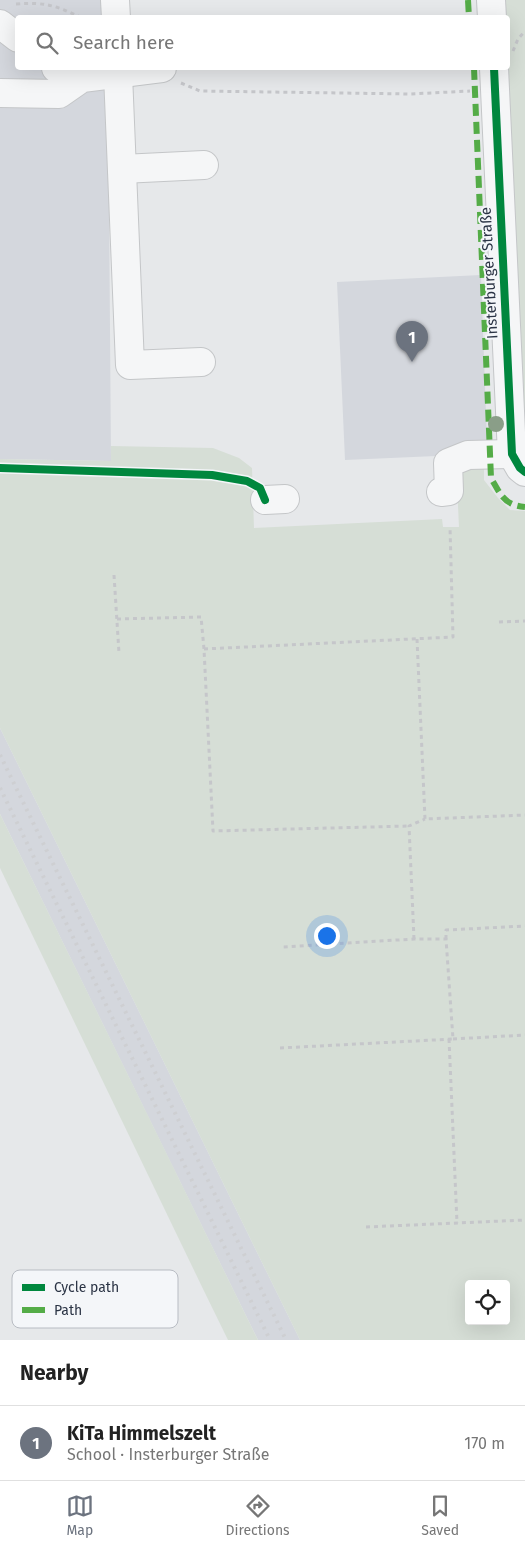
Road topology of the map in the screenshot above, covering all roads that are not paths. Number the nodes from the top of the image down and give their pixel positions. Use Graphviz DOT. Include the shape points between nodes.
graph roads {
  1 [pos="115,0"];
  2 [pos="491,0"];
  3 [pos="5,14"];
  4 [pos="116,15"];
  5 [pos="492,15"];
  6 [pos="15,32"];
  7 [pos="61,70"];
  8 [pos="141,70"];
  9 [pos="118,74"];
  10 [pos="82,78"];
  11 [pos="494,79"];
  12 [pos="0,93"];
  13 [pos="204,165"];
  14 [pos="122,169"];
  15 [pos="201,362"];
  16 [pos="519,463"];
  17 [pos="445,491"];
  1 -- 4 [label="street"];
  2 -- 5 [label="street"];
  3 -- 6 [label="street"];
  7 -- 10 [label="street"];
  8 -- 9 [label="street"];
  9 -- 10 [label="street"];
  9 -- 14 [label="street"];
  10 -- 12 [label="street" via="59,94"];
  11 -- 16 [label="street, Insterburger Straße"];
  13 -- 14 [label="street"];
  14 -- 15 [label="street" via="130,365"];
  16 -- 17 [label="street" via="468,455 448,463"];
}
